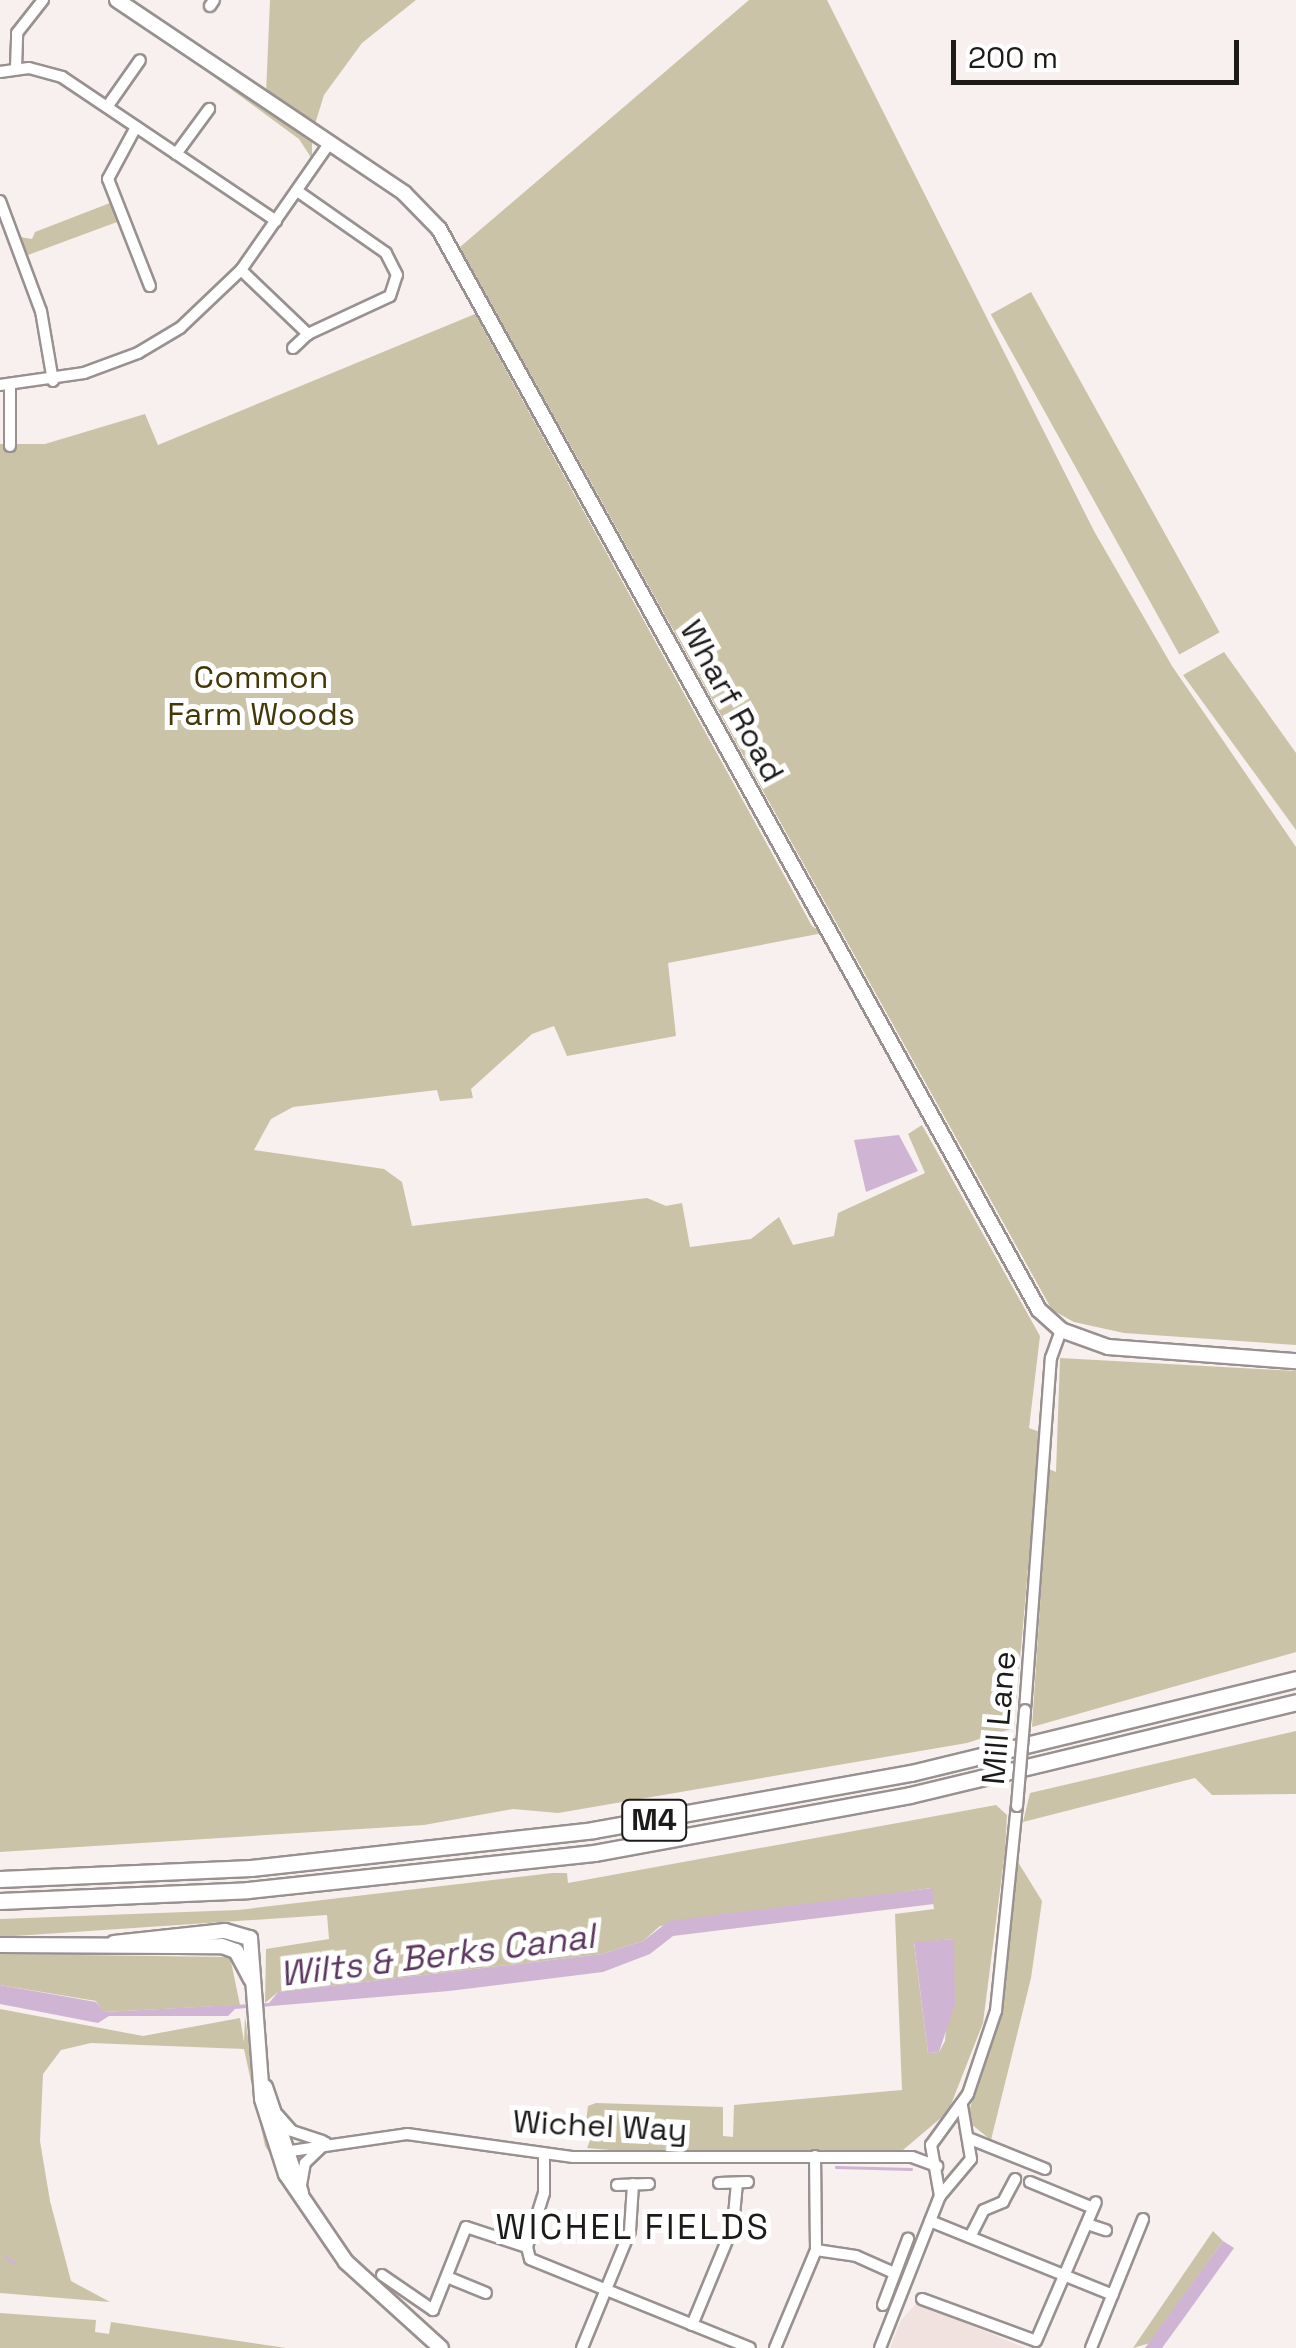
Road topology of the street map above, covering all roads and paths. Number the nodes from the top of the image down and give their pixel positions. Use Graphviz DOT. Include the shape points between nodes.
graph roads {
  1 [pos="43,0"];
  2 [pos="117,0"];
  3 [pos="140,60"];
  4 [pos="16,68"];
  5 [pos="0,72"];
  6 [pos="108,107"];
  7 [pos="209,109"];
  8 [pos="136,128"];
  9 [pos="329,144"];
  10 [pos="176,154"];
  11 [pos="297,191"];
  12 [pos="1,207"];
  13 [pos="276,221"];
  14 [pos="242,270"];
  15 [pos="150,286"];
  16 [pos="308,334"];
  17 [pos="293,348"];
  18 [pos="53,381"];
  19 [pos="5,386"];
  20 [pos="10,446"];
  21 [pos="1062,1330"];
  22 [pos="1296,1361"];
  23 [pos="1296,1680"];
  24 [pos="1296,1702"];
  25 [pos="0,1879"];
  26 [pos="0,1901"];
  27 [pos="114,1943"];
  28 [pos="0,1944"];
  29 [pos="251,1980"];
  30 [pos="264,2086"];
  31 [pos="962,2104"];
  32 [pos="275,2110"];
  33 [pos="944,2132"];
  34 [pos="967,2137"];
  35 [pos="326,2142"];
  36 [pos="932,2142"];
  37 [pos="283,2153"];
  38 [pos="544,2154"];
  39 [pos="996,2154"];
  40 [pos="816,2156"];
  41 [pos="912,2156"];
  42 [pos="937,2167"];
  43 [pos="964,2167"];
  44 [pos="1046,2169"];
  45 [pos="1015,2179"];
  46 [pos="1030,2182"];
  47 [pos="718,2183"];
  48 [pos="617,2184"];
  49 [pos="633,2184"];
  50 [pos="649,2184"];
  51 [pos="301,2189"];
  52 [pos="940,2196"];
  53 [pos="1143,2220"];
  54 [pos="930,2221"];
  55 [pos="1087,2224"];
  56 [pos="1106,2230"];
  57 [pos="970,2238"];
  58 [pos="908,2240"];
  59 [pos="527,2247"];
  60 [pos="816,2250"];
  61 [pos="894,2273"];
  62 [pos="382,2274"];
  63 [pos="1064,2276"];
  64 [pos="447,2277"];
  65 [pos="606,2291"];
  66 [pos="486,2293"];
  67 [pos="1113,2295"];
  68 [pos="922,2298"];
  69 [pos="388,2304"];
  70 [pos="884,2305"];
  71 [pos="692,2325"];
  72 [pos="441,2348"];
  73 [pos="456,2348"];
  74 [pos="582,2348"];
  75 [pos="750,2348"];
  76 [pos="776,2348"];
  77 [pos="880,2348"];
  78 [pos="1090,2348"];
  1 -- 4 [label="street" via="17,33"];
  2 -- 9 [label="main road, Wharf Road"];
  3 -- 6 [label="street"];
  4 -- 5 [label="street"];
  4 -- 6 [label="street" via="62,77"];
  6 -- 8 [label="street"];
  7 -- 10 [label="street"];
  8 -- 10 [label="street"];
  8 -- 15 [label="street" via="112,163 109,183"];
  9 -- 11 [label="street"];
  9 -- 21 [label="main road, Wharf Road" via="411,199 444,238 1022,1286"];
  10 -- 13 [label="street"];
  11 -- 13 [label="street"];
  11 -- 16 [label="street" via="368,237 397,275 384,302"];
  12 -- 18 [label="street" via="41,311"];
  13 -- 14 [label="street"];
  14 -- 16 [label="street"];
  14 -- 18 [label="street" via="208,306 150,347"];
  16 -- 17 [label="street"];
  18 -- 19 [label="street"];
  19 -- 20 [label="street"];
  21 -- 22 [label="main road, Wharf Road" via="1117,1348"];
  21 -- 31 [label="street, Mill Lane, bridge" via="1052,1358 999,1994"];
  23 -- 25 [label="highway, M4" via="911,1772 593,1830 251,1868"];
  24 -- 26 [label="highway, M4" via="947,1788 594,1852 248,1890"];
  27 -- 28 [label="main road"];
  27 -- 29 [label="main road" via="226,1946"];
  27 -- 29 [label="main road" via="241,1931 254,1952"];
  29 -- 30 [label="main road"];
  30 -- 32 [label="main road"];
  30 -- 37 [label="main road"];
  31 -- 33 [label="street, Mill Lane"];
  31 -- 34 [label="street, Mill Lane"];
  32 -- 35 [label="street" via="292,2131"];
  32 -- 37 [label="main road"];
  33 -- 34 [label="street"];
  33 -- 36 [label="street, Mill Lane"];
  34 -- 39 [label="street"];
  34 -- 43 [label="street, Mill Lane"];
  35 -- 37 [label="street, Wichel Way"];
  35 -- 38 [label="street, Wichel Way" via="427,2135"];
  35 -- 51 [label="street" via="307,2161"];
  36 -- 41 [label="street"];
  36 -- 42 [label="street"];
  37 -- 51 [label="main road"];
  38 -- 40 [label="street, Wichel Way"];
  38 -- 59 [label="street" via="544,2193"];
  39 -- 43 [label="street"];
  39 -- 44 [label="street"];
  40 -- 41 [label="street, Wichel Way"];
  40 -- 60 [label="street"];
  41 -- 42 [label="street, Wichel Way"];
  42 -- 43 [label="street"];
  42 -- 52 [label="street"];
  43 -- 52 [label="street"];
  45 -- 57 [label="street" via="1003,2202 984,2210"];
  46 -- 55 [label="street" via="1094,2205"];
  47 -- 71 [label="street" via="742,2182 733,2226"];
  48 -- 49 [label="street"];
  49 -- 50 [label="street"];
  49 -- 65 [label="street" via="630,2230"];
  51 -- 69 [label="main road" via="330,2242"];
  52 -- 54 [label="street"];
  53 -- 67 [label="street"];
  54 -- 57 [label="street"];
  54 -- 77 [label="street"];
  55 -- 56 [label="street"];
  55 -- 63 [label="street"];
  57 -- 63 [label="street"];
  58 -- 61 [label="street"];
  59 -- 64 [label="street" via="466,2227"];
  59 -- 65 [label="street" via="534,2262"];
  60 -- 61 [label="street" via="856,2256"];
  60 -- 76 [label="street"];
  61 -- 70 [label="street"];
  62 -- 64 [label="street" via="433,2310"];
  63 -- 67 [label="street"];
  63 -- 68 [label="street" via="1040,2337 1031,2342"];
  64 -- 66 [label="street"];
  65 -- 71 [label="street"];
  65 -- 74 [label="street"];
  67 -- 78 [label="street"];
  69 -- 72 [label="main road"];
  69 -- 73 [label="main road"];
  71 -- 75 [label="street"];
}
